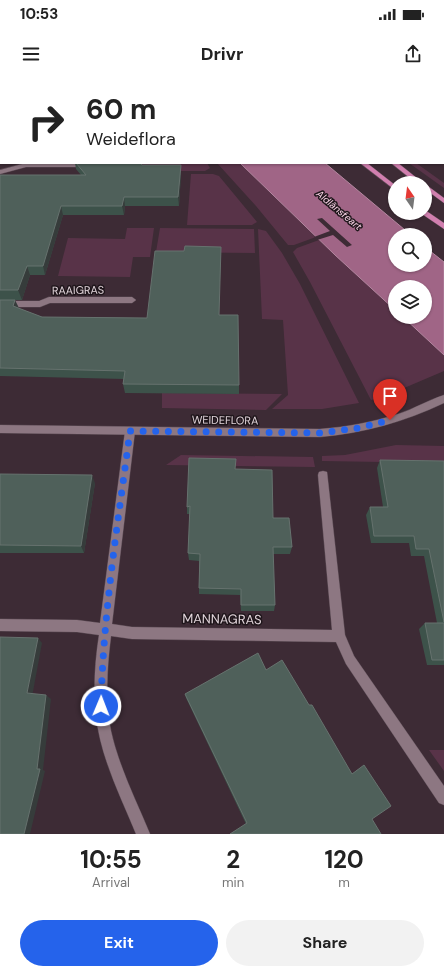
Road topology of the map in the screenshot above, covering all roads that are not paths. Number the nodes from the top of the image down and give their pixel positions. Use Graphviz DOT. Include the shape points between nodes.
graph roads {
  1 [pos="364,164"];
  2 [pos="395,164"];
  3 [pos="95,165"];
  4 [pos="0,172"];
  5 [pos="411,176"];
  6 [pos="388,183"];
  7 [pos="432,192"];
  8 [pos="444,201"];
  9 [pos="432,218"];
  10 [pos="444,227"];
  11 [pos="132,300"];
  12 [pos="0,304"];
  13 [pos="444,399"];
  14 [pos="0,429"];
  15 [pos="130,431"];
  16 [pos="323,475"];
  17 [pos="0,625"];
  18 [pos="106,630"];
  19 [pos="339,636"];
  20 [pos="444,798"];
  21 [pos="143,834"];
  1 -- 6 [label="main road"];
  2 -- 5 [label="main road"];
  3 -- 4 [label="street" via="26,165"];
  7 -- 8 [label="main road"];
  9 -- 10 [label="main road"];
  11 -- 12 [label="street, RAAIGRAS" via="49,300 40,304"];
  13 -- 15 [label="street, WEIDEFLORA" via="390,420 330,432 306,434"];
  14 -- 15 [label="street, WEIDEFLORA"];
  15 -- 18 [label="street"];
  16 -- 19 [label="street"];
  17 -- 18 [label="street, MANNAGRAS" via="77,626"];
  18 -- 19 [label="street, MANNAGRAS" via="132,633"];
  18 -- 21 [label="street" via="101,706 105,732"];
  19 -- 20 [label="street" via="350,660"];
}
